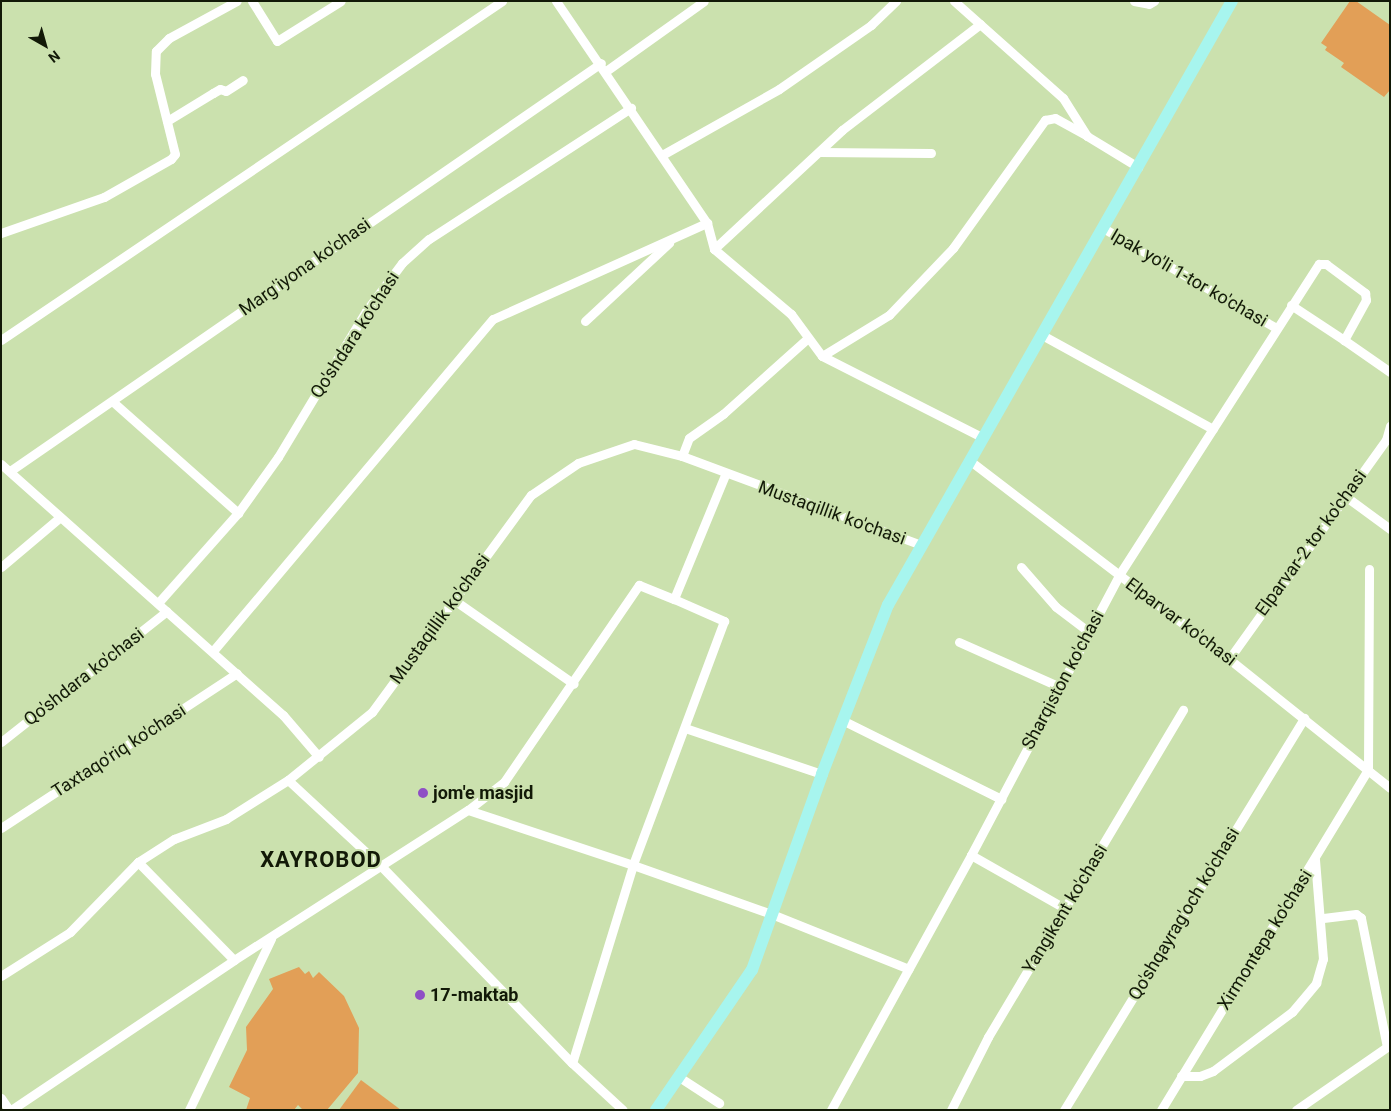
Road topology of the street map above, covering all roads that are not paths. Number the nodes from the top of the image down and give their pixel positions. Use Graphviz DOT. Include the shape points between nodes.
graph roads {
  1 [pos="237,1"];
  2 [pos="252,1"];
  3 [pos="341,1"];
  4 [pos="502,1"];
  5 [pos="556,1"];
  6 [pos="704,1"];
  7 [pos="896,1"];
  8 [pos="954,1"];
  9 [pos="1134,1"];
  10 [pos="1154,1"];
  11 [pos="1232,1"];
  12 [pos="980,24"];
  13 [pos="604,67"];
  14 [pos="242,80"];
  15 [pos="631,108"];
  16 [pos="166,120"];
  17 [pos="1087,136"];
  18 [pos="819,152"];
  19 [pos="931,153"];
  20 [pos="662,155"];
  21 [pos="1138,167"];
  22 [pos="707,223"];
  23 [pos="1103,228"];
  24 [pos="1,233"];
  25 [pos="675,238"];
  26 [pos="714,249"];
  27 [pos="1291,305"];
  28 [pos="585,321"];
  29 [pos="1276,328"];
  30 [pos="1042,335"];
  31 [pos="807,339"];
  32 [pos="1,340"];
  33 [pos="1344,340"];
  34 [pos="822,356"];
  35 [pos="1390,372"];
  36 [pos="112,401"];
  37 [pos="1390,426"];
  38 [pos="1213,429"];
  39 [pos="982,437"];
  40 [pos="682,456"];
  41 [pos="970,460"];
  42 [pos="1,464"];
  43 [pos="10,471"];
  44 [pos="725,475"];
  45 [pos="1345,496"];
  46 [pos="238,514"];
  47 [pos="59,518"];
  48 [pos="1390,528"];
  49 [pos="921,545"];
  50 [pos="1021,566"];
  51 [pos="1,567"];
  52 [pos="1369,569"];
  53 [pos="1119,575"];
  54 [pos="674,599"];
  55 [pos="454,600"];
  56 [pos="158,603"];
  57 [pos="167,611"];
  58 [pos="1089,632"];
  59 [pos="958,642"];
  60 [pos="213,651"];
  61 [pos="1229,658"];
  62 [pos="237,673"];
  63 [pos="574,684"];
  64 [pos="1060,687"];
  65 [pos="1183,710"];
  66 [pos="1304,718"];
  67 [pos="842,720"];
  68 [pos="685,728"];
  69 [pos="1,742"];
  70 [pos="319,757"];
  71 [pos="1368,770"];
  72 [pos="822,774"];
  73 [pos="288,780"];
  74 [pos="1390,788"];
  75 [pos="1000,799"];
  76 [pos="468,810"];
  77 [pos="1,828"];
  78 [pos="971,855"];
  79 [pos="1315,859"];
  80 [pos="138,862"];
  81 [pos="633,865"];
  82 [pos="382,867"];
  83 [pos="1066,909"];
  84 [pos="774,915"];
  85 [pos="1321,918"];
  86 [pos="271,938"];
  87 [pos="234,960"];
  88 [pos="909,969"];
  89 [pos="1,976"];
  90 [pos="1389,1049"];
  91 [pos="572,1063"];
  92 [pos="1181,1076"];
  93 [pos="679,1077"];
  94 [pos="1,1098"];
  95 [pos="719,1103"];
  96 [pos="10,1110"];
  97 [pos="189,1110"];
  98 [pos="623,1110"];
  99 [pos="656,1110"];
  100 [pos="831,1110"];
  101 [pos="951,1110"];
  102 [pos="1064,1110"];
  103 [pos="1161,1110"];
  104 [pos="1296,1110"];
  1 -- 16 [label="street" via="169,38 156,51 155,74"];
  2 -- 3 [label="street" via="277,41"];
  4 -- 32 [label="street"];
  5 -- 13 [label="street"];
  6 -- 13 [label="street, Marg'iyona ko'chasi"];
  7 -- 20 [label="street" via="871,25 779,89"];
  8 -- 12 [label="street"];
  9 -- 10 [label="street" via="1149,4"];
  11 -- 21 [label="main road"];
  12 -- 17 [label="street" via="1063,98"];
  12 -- 18 [label="street" via="842,130"];
  13 -- 15 [label="street"];
  13 -- 36 [label="street, Marg'iyona ko'chasi"];
  14 -- 16 [label="street" via="226,91 213,92"];
  15 -- 20 [label="street"];
  15 -- 46 [label="street, Qo'shdara ko'chasi" via="430,238 402,263 366,311 278,457"];
  16 -- 24 [label="street" via="175,154 171,159 104,196"];
  17 -- 21 [label="street"];
  17 -- 34 [label="street" via="1055,118 1045,120 953,248 888,315"];
  18 -- 19 [label="street"];
  18 -- 26 [label="street"];
  20 -- 22 [label="street"];
  21 -- 23 [label="main road"];
  22 -- 25 [label="street"];
  22 -- 26 [label="street"];
  23 -- 29 [label="street, Ipak yo'li 1-tor ko'chasi"];
  23 -- 30 [label="main road"];
  25 -- 28 [label="street"];
  25 -- 60 [label="street" via="493,319"];
  26 -- 31 [label="street" via="791,314"];
  27 -- 29 [label="street, Sharqiston ko'chasi"];
  27 -- 33 [label="street"];
  27 -- 33 [label="street, Sharqiston ko'chasi" via="1319,264 1326,264 1366,295"];
  29 -- 38 [label="street, Sharqiston ko'chasi"];
  30 -- 38 [label="street"];
  30 -- 39 [label="main road"];
  31 -- 34 [label="street"];
  31 -- 40 [label="street" via="723,414 689,438"];
  33 -- 35 [label="street"];
  34 -- 39 [label="street"];
  36 -- 43 [label="street, Marg'iyona ko'chasi"];
  36 -- 46 [label="street"];
  37 -- 45 [label="street, Elparvar-2 tor ko'chasi" via="1386,440"];
  38 -- 53 [label="street, Sharqiston ko'chasi"];
  39 -- 41 [label="main road"];
  40 -- 44 [label="street, Mustaqillik ko'chasi"];
  40 -- 55 [label="street, Mustaqillik ko'chasi" via="634,444 578,463 531,495"];
  41 -- 49 [label="main road"];
  41 -- 53 [label="street, Elparvar ko'chasi"];
  42 -- 43 [label="street"];
  43 -- 47 [label="street"];
  44 -- 49 [label="street, Mustaqillik ko'chasi"];
  44 -- 54 [label="street"];
  45 -- 48 [label="street"];
  45 -- 61 [label="street, Elparvar-2 tor ko'chasi"];
  46 -- 56 [label="street, Qo'shdara ko'chasi"];
  47 -- 51 [label="street"];
  47 -- 56 [label="street"];
  49 -- 67 [label="main road" via="888,605"];
  50 -- 58 [label="street" via="1056,607"];
  52 -- 71 [label="street"];
  53 -- 58 [label="street, Sharqiston ko'chasi"];
  53 -- 61 [label="street, Elparvar ko'chasi"];
  54 -- 63 [label="street" via="639,585"];
  54 -- 68 [label="street" via="724,620"];
  55 -- 63 [label="street"];
  55 -- 70 [label="street, Mustaqillik ko'chasi" via="372,712"];
  56 -- 57 [label="street"];
  57 -- 60 [label="street"];
  57 -- 69 [label="street, Qo'shdara ko'chasi"];
  58 -- 64 [label="street, Sharqiston ko'chasi"];
  59 -- 64 [label="street"];
  60 -- 62 [label="street"];
  61 -- 66 [label="street, Elparvar ko'chasi"];
  62 -- 70 [label="street" via="283,714"];
  62 -- 77 [label="street, Taxtaqo'riq ko'chasi"];
  63 -- 76 [label="street" via="504,782"];
  64 -- 75 [label="street, Sharqiston ko'chasi"];
  65 -- 83 [label="street, Yangikent ko'chasi"];
  66 -- 71 [label="street, Elparvar ko'chasi"];
  66 -- 102 [label="street, Qo'shqayrag'och ko'chasi"];
  67 -- 72 [label="main road"];
  67 -- 75 [label="street"];
  68 -- 72 [label="street"];
  68 -- 81 [label="street"];
  70 -- 73 [label="street, Mustaqillik ko'chasi"];
  71 -- 74 [label="street, Elparvar ko'chasi"];
  71 -- 79 [label="street, Xirmontepa ko'chasi"];
  72 -- 84 [label="main road"];
  73 -- 80 [label="street, Mustaqillik ko'chasi" via="226,819 174,839"];
  73 -- 82 [label="street"];
  75 -- 78 [label="street, Sharqiston ko'chasi"];
  76 -- 81 [label="street"];
  76 -- 82 [label="street"];
  78 -- 83 [label="street"];
  78 -- 88 [label="street, Sharqiston ko'chasi"];
  79 -- 85 [label="street"];
  79 -- 92 [label="street, Xirmontepa ko'chasi"];
  80 -- 87 [label="street"];
  80 -- 89 [label="street, Mustaqillik ko'chasi" via="70,932"];
  81 -- 84 [label="street"];
  81 -- 91 [label="street"];
  82 -- 86 [label="street"];
  82 -- 91 [label="street"];
  83 -- 101 [label="street, Yangikent ko'chasi" via="988,1037"];
  84 -- 88 [label="street"];
  84 -- 93 [label="main road" via="752,970"];
  85 -- 90 [label="street" via="1356,914 1361,918"];
  85 -- 92 [label="street" via="1321,972 1303,1002 1213,1071 1200,1076"];
  86 -- 87 [label="street"];
  86 -- 97 [label="street"];
  87 -- 96 [label="street"];
  88 -- 100 [label="street, Sharqiston ko'chasi"];
  90 -- 104 [label="street"];
  91 -- 98 [label="street"];
  92 -- 103 [label="street, Xirmontepa ko'chasi"];
  93 -- 95 [label="street"];
  93 -- 99 [label="main road"];
  94 -- 96 [label="street"];
}
